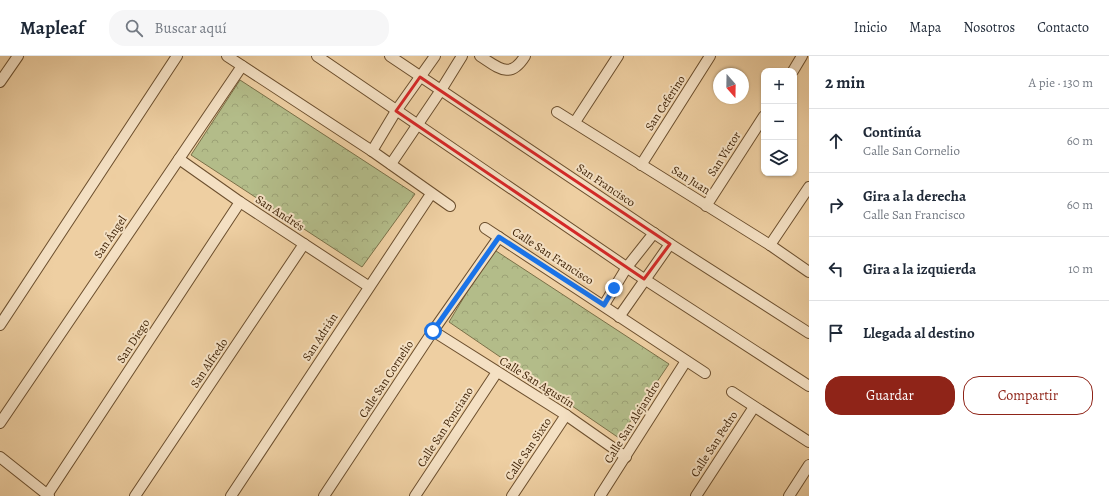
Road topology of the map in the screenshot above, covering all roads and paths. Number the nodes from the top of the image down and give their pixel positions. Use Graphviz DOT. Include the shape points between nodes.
graph roads {
  1 [pos="18,56"];
  2 [pos="176,56"];
  3 [pos="226,56"];
  4 [pos="317,56"];
  5 [pos="390,56"];
  6 [pos="435,56"];
  7 [pos="462,56"];
  8 [pos="480,56"];
  9 [pos="525,56"];
  10 [pos="618,56"];
  11 [pos="710,56"];
  12 [pos="802,56"];
  13 [pos="242,66"];
  14 [pos="795,68"];
  15 [pos="420,77"];
  16 [pos="0,82"];
  17 [pos="441,90"];
  18 [pos="396,111"];
  19 [pos="557,112"];
  20 [pos="761,121"];
  21 [pos="575,122"];
  22 [pos="418,124"];
  23 [pos="372,151"];
  24 [pos="179,159"];
  25 [pos="391,164"];
  26 [pos="641,165"];
  27 [pos="809,187"];
  28 [pos="431,194"];
  29 [pos="240,202"];
  30 [pos="450,206"];
  31 [pos="706,206"];
  32 [pos="485,228"];
  33 [pos="654,233"];
  34 [pos="499,237"];
  35 [pos="304,244"];
  36 [pos="670,244"];
  37 [pos="770,246"];
  38 [pos="627,268"];
  39 [pos="809,272"];
  40 [pos="644,279"];
  41 [pos="368,286"];
  42 [pos="604,305"];
  43 [pos="619,317"];
  44 [pos="0,325"];
  45 [pos="433,331"];
  46 [pos="809,334"];
  47 [pos="686,361"];
  48 [pos="496,372"];
  49 [pos="705,373"];
  50 [pos="809,386"];
  51 [pos="732,392"];
  52 [pos="754,407"];
  53 [pos="566,416"];
  54 [pos="0,423"];
  55 [pos="809,442"];
  56 [pos="0,457"];
  57 [pos="626,457"];
  58 [pos="809,465"];
  59 [pos="48,495"];
  60 [pos="135,496"];
  61 [pos="231,496"];
  62 [pos="324,496"];
  63 [pos="415,496"];
  64 [pos="512,496"];
  65 [pos="600,496"];
  66 [pos="696,496"];
  67 [pos="789,496"];
  1 -- 16 [label="street"];
  2 -- 44 [label="street"];
  3 -- 13 [label="street"];
  4 -- 18 [label="street"];
  5 -- 15 [label="street, San Francisco"];
  6 -- 15 [label="street"];
  7 -- 17 [label="street"];
  8 -- 9 [label="street" via="504,70 511,70 518,66"];
  10 -- 21 [label="street"];
  11 -- 26 [label="street, San Ceferino"];
  12 -- 14 [label="street"];
  13 -- 23 [label="street"];
  13 -- 24 [label="street, San Ángel"];
  15 -- 17 [label="street, San Francisco"];
  15 -- 18 [label="street"];
  17 -- 22 [label="street"];
  17 -- 33 [label="street, San Francisco"];
  18 -- 22 [label="street"];
  18 -- 23 [label="street"];
  19 -- 21 [label="street, San Juan"];
  20 -- 31 [label="street, San Víctor"];
  21 -- 26 [label="street, San Juan"];
  22 -- 25 [label="street"];
  22 -- 38 [label="street"];
  23 -- 25 [label="street"];
  24 -- 29 [label="street, San Andrés"];
  24 -- 54 [label="street, San Ángel"];
  25 -- 28 [label="street"];
  26 -- 31 [label="street, San Juan"];
  27 -- 37 [label="street"];
  28 -- 30 [label="street"];
  28 -- 41 [label="street, San Adrián"];
  29 -- 35 [label="street, San Andrés"];
  29 -- 59 [label="street, San Diego"];
  31 -- 37 [label="street, San Juan"];
  32 -- 34 [label="street, Calle San Francisco"];
  33 -- 36 [label="street, San Francisco"];
  33 -- 38 [label="street"];
  34 -- 42 [label="street, Calle San Francisco"];
  34 -- 45 [label="street, Calle San Cornelio"];
  35 -- 41 [label="street, San Andrés"];
  35 -- 60 [label="street, San Alfredo"];
  36 -- 40 [label="street"];
  36 -- 46 [label="street, San Francisco"];
  37 -- 39 [label="street, San Juan"];
  38 -- 40 [label="street"];
  38 -- 42 [label="street"];
  40 -- 43 [label="street"];
  40 -- 50 [label="street"];
  41 -- 61 [label="street, San Adrián"];
  42 -- 43 [label="street, Calle San Francisco"];
  43 -- 47 [label="street, Calle San Francisco"];
  45 -- 48 [label="street, Calle San Agustín"];
  45 -- 62 [label="street, Calle San Cornelio"];
  47 -- 49 [label="street, Calle San Francisco"];
  47 -- 57 [label="street, Calle San Alejandro"];
  48 -- 53 [label="street, Calle San Agustín"];
  48 -- 63 [label="street, Calle San Ponciano"];
  51 -- 52 [label="street"];
  52 -- 55 [label="street"];
  52 -- 66 [label="street, Calle San Pedro"];
  53 -- 57 [label="street, Calle San Agustín"];
  53 -- 64 [label="street, Calle San Sixto"];
  56 -- 59 [label="street"];
  57 -- 65 [label="street, Calle San Alejandro"];
  58 -- 67 [label="street"];
}
